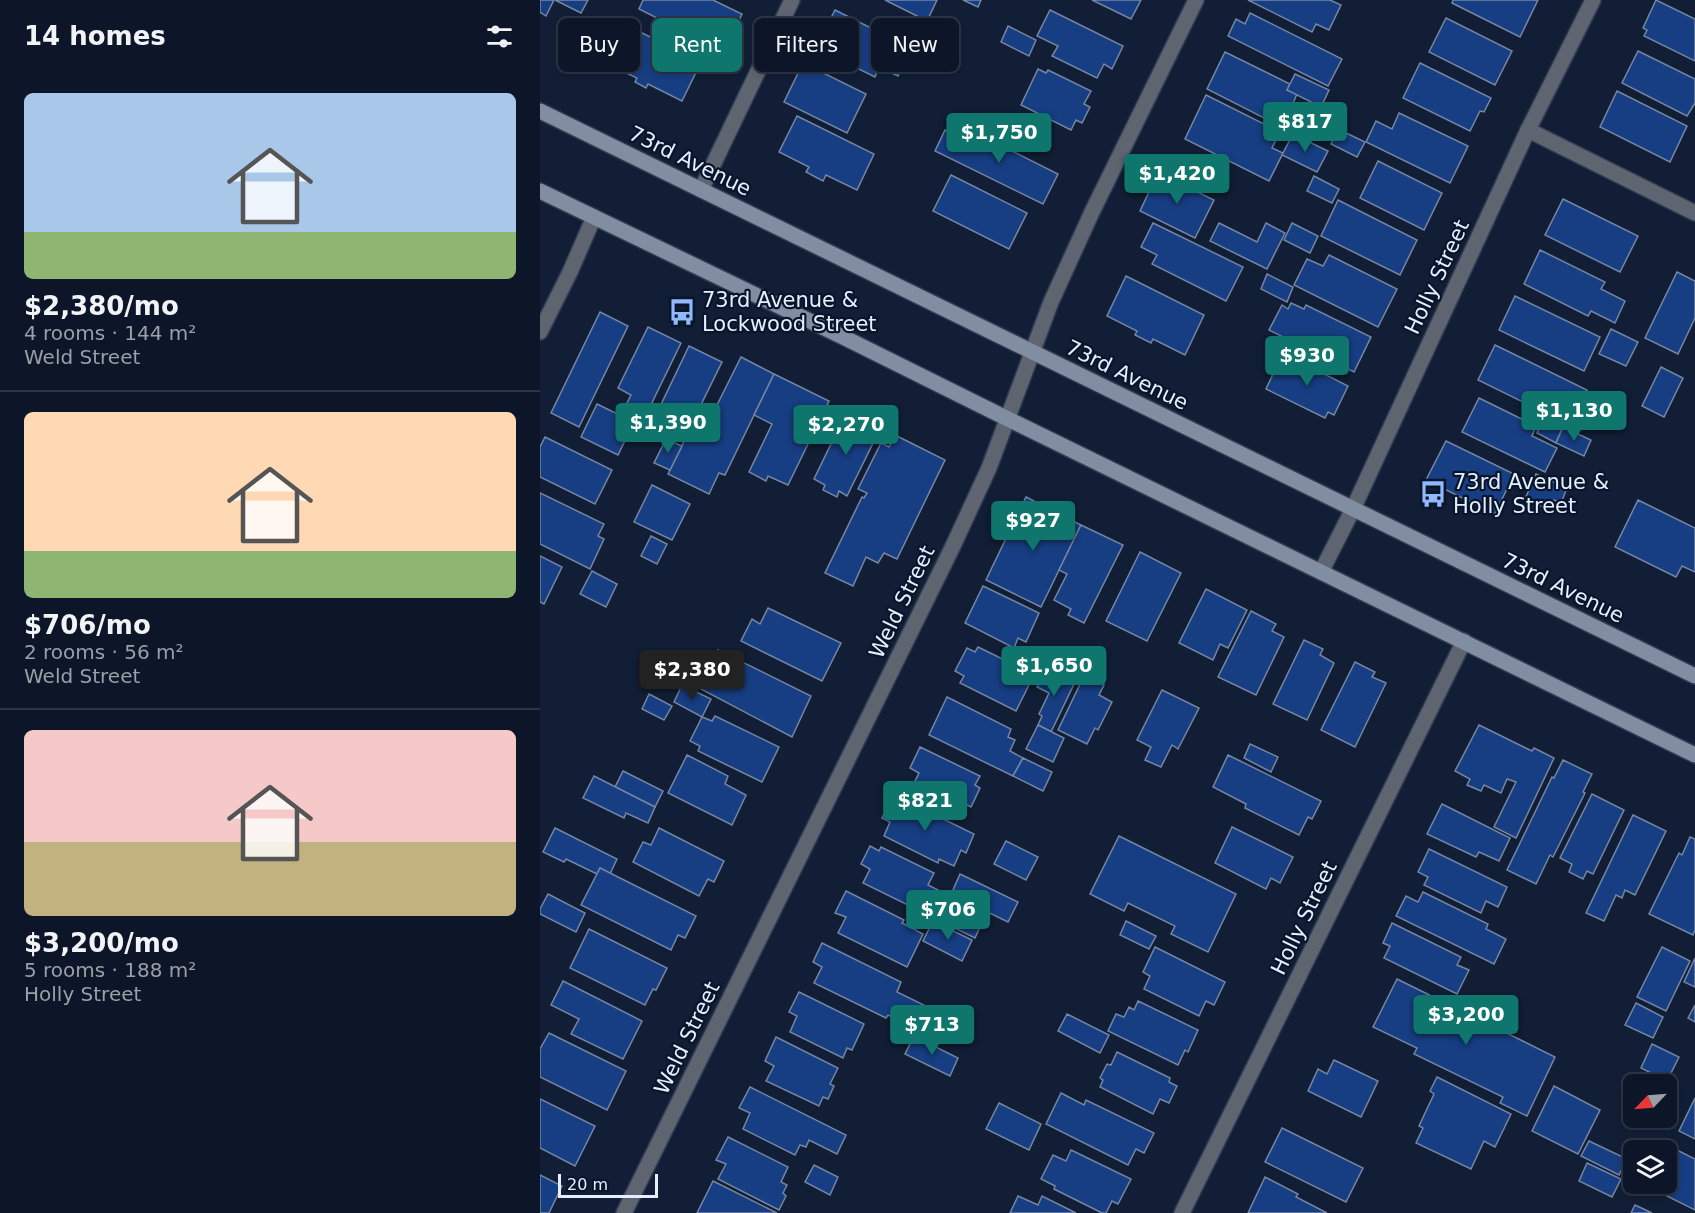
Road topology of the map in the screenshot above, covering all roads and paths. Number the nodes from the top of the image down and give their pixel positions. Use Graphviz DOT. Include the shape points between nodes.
graph roads {
  1 [pos="792,0"];
  2 [pos="1196,0"];
  3 [pos="1593,0"];
  4 [pos="540,111"];
  5 [pos="1528,130"];
  6 [pos="701,190"];
  7 [pos="540,191"];
  8 [pos="1695,213"];
  9 [pos="594,218"];
  10 [pos="540,332"];
  11 [pos="1032,352"];
  12 [pos="1008,419"];
  13 [pos="1353,509"];
  14 [pos="1321,572"];
  15 [pos="1464,641"];
  16 [pos="1695,676"];
  17 [pos="1695,754"];
  18 [pos="624,1213"];
  19 [pos="1182,1213"];
  1 -- 6 [label="street"];
  2 -- 11 [label="street, Weld Street" via="1092,212"];
  3 -- 5 [label="street, Holly Street"];
  4 -- 6 [label="main road, 73rd Avenue"];
  5 -- 8 [label="street"];
  5 -- 13 [label="street, Holly Street"];
  6 -- 11 [label="main road, 73rd Avenue"];
  7 -- 9 [label="main road"];
  9 -- 10 [label="street"];
  9 -- 12 [label="main road"];
  11 -- 12 [label="street, Weld Street"];
  11 -- 13 [label="main road, 73rd Avenue"];
  12 -- 14 [label="main road"];
  12 -- 18 [label="street, Weld Street" via="953,546"];
  13 -- 14 [label="street, Holly Street"];
  13 -- 16 [label="main road, 73rd Avenue"];
  14 -- 15 [label="main road"];
  15 -- 17 [label="main road"];
  15 -- 19 [label="street, Holly Street"];
}
